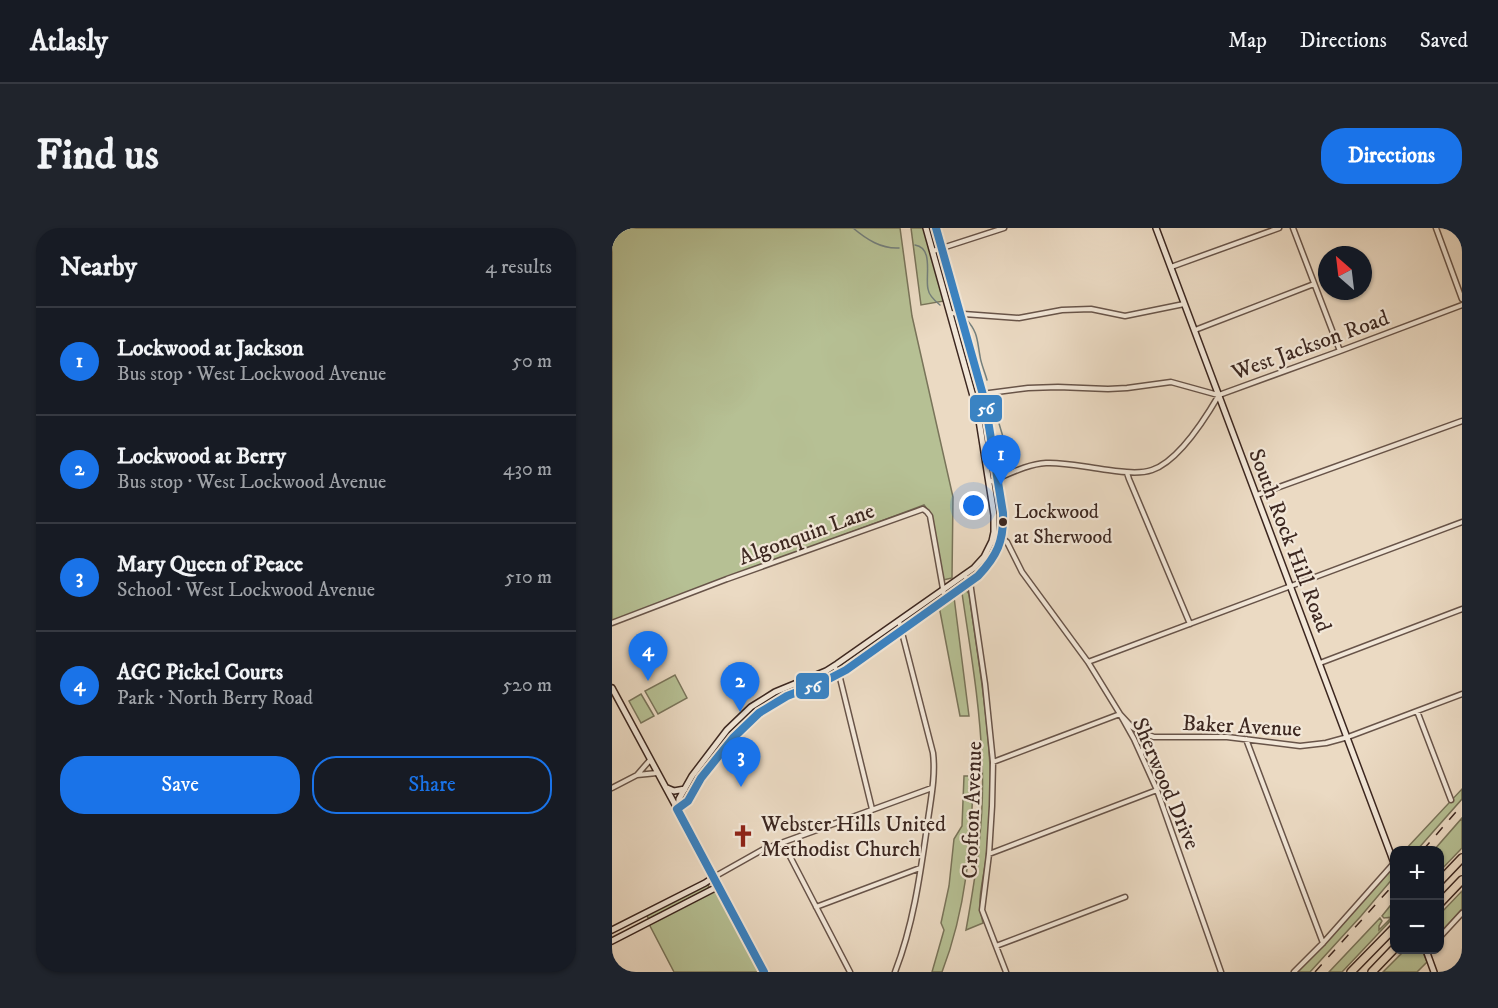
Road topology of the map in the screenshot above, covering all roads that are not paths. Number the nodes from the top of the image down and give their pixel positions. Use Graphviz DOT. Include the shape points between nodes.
graph roads {
  1 [pos="926,228"];
  2 [pos="936,228"];
  3 [pos="1004,228"];
  4 [pos="1156,228"];
  5 [pos="1278,228"];
  6 [pos="1293,228"];
  7 [pos="1436,228"];
  8 [pos="942,248"];
  9 [pos="933,251"];
  10 [pos="1171,267"];
  11 [pos="1314,284"];
  12 [pos="1462,299"];
  13 [pos="1184,304"];
  14 [pos="1462,305"];
  15 [pos="950,313"];
  16 [pos="960,313"];
  17 [pos="1195,330"];
  18 [pos="1340,351"];
  19 [pos="983,393"];
  20 [pos="974,395"];
  21 [pos="1219,395"];
  22 [pos="1462,421"];
  23 [pos="1127,473"];
  24 [pos="998,478"];
  25 [pos="989,482"];
  26 [pos="1257,495"];
  27 [pos="1462,522"];
  28 [pos="993,536"];
  29 [pos="1002,538"];
  30 [pos="964,575"];
  31 [pos="970,582"];
  32 [pos="1291,586"];
  33 [pos="942,590"];
  34 [pos="945,600"];
  35 [pos="1462,609"];
  36 [pos="899,621"];
  37 [pos="612,623"];
  38 [pos="1190,624"];
  39 [pos="902,630"];
  40 [pos="1088,662"];
  41 [pos="1320,663"];
  42 [pos="834,666"];
  43 [pos="839,674"];
  44 [pos="612,690"];
  45 [pos="1462,694"];
  46 [pos="619,701"];
  47 [pos="612,702"];
  48 [pos="1417,711"];
  49 [pos="1120,714"];
  50 [pos="736,720"];
  51 [pos="743,727"];
  52 [pos="1149,736"];
  53 [pos="1348,737"];
  54 [pos="1246,739"];
  55 [pos="1141,755"];
  56 [pos="706,757"];
  57 [pos="651,760"];
  58 [pos="993,762"];
  59 [pos="713,763"];
  60 [pos="657,773"];
  61 [pos="638,775"];
  62 [pos="665,787"];
  63 [pos="612,788"];
  64 [pos="932,788"];
  65 [pos="685,789"];
  66 [pos="1157,790"];
  67 [pos="1451,800"];
  68 [pos="677,809"];
  69 [pos="872,809"];
  70 [pos="783,843"];
  71 [pos="1390,852"];
  72 [pos="989,854"];
  73 [pos="1462,858"];
  74 [pos="921,868"];
  75 [pos="1390,868"];
  76 [pos="714,877"];
  77 [pos="1444,877"];
  78 [pos="1462,880"];
  79 [pos="719,886"];
  80 [pos="1125,897"];
  81 [pos="1443,900"];
  82 [pos="816,906"];
  83 [pos="1462,913"];
  84 [pos="642,915"];
  85 [pos="646,923"];
  86 [pos="612,930"];
  87 [pos="1390,933"];
  88 [pos="1444,933"];
  89 [pos="612,940"];
  90 [pos="1323,943"];
  91 [pos="996,946"];
  92 [pos="1390,954"];
  93 [pos="1428,954"];
  94 [pos="764,972"];
  95 [pos="850,972"];
  96 [pos="896,972"];
  97 [pos="1006,972"];
  98 [pos="1221,972"];
  99 [pos="1294,972"];
  100 [pos="1351,972"];
  101 [pos="1372,972"];
  102 [pos="1434,972"];
  1 -- 9 [label="main road"];
  2 -- 8 [label="main road"];
  3 -- 8 [label="street"];
  4 -- 10 [label="main road, South Rock Hill Road"];
  5 -- 10 [label="street"];
  6 -- 11 [label="street"];
  7 -- 12 [label="street"];
  8 -- 9 [label="street"];
  8 -- 16 [label="main road"];
  9 -- 15 [label="main road"];
  10 -- 13 [label="main road, South Rock Hill Road"];
  11 -- 17 [label="street"];
  11 -- 18 [label="street"];
  13 -- 16 [label="street" via="1125,316 1091,309 1019,318"];
  13 -- 17 [label="main road, South Rock Hill Road"];
  14 -- 18 [label="street, West Jackson Road"];
  15 -- 16 [label="street"];
  15 -- 20 [label="main road"];
  16 -- 19 [label="main road"];
  17 -- 21 [label="main road, South Rock Hill Road"];
  18 -- 21 [label="street, West Jackson Road"];
  19 -- 20 [label="street"];
  19 -- 21 [label="street" via="1058,387 1127,388 1171,382"];
  19 -- 24 [label="main road"];
  20 -- 25 [label="main road"];
  21 -- 23 [label="street, West Jackson Road" via="1186,444 1170,460 1152,470"];
  21 -- 26 [label="main road, South Rock Hill Road"];
  22 -- 26 [label="street"];
  23 -- 24 [label="street, West Jackson Road" via="1046,463"];
  23 -- 38 [label="street"];
  24 -- 25 [label="street, West Jackson Road"];
  24 -- 29 [label="main road"];
  25 -- 28 [label="main road"];
  26 -- 32 [label="main road, South Rock Hill Road"];
  27 -- 32 [label="street"];
  28 -- 29 [label="street"];
  28 -- 30 [label="main road" via="984,557"];
  29 -- 31 [label="main road" via="992,561"];
  29 -- 40 [label="street, Sherwood Drive"];
  30 -- 31 [label="street"];
  30 -- 33 [label="main road"];
  31 -- 34 [label="main road"];
  31 -- 58 [label="street, Crofton Avenue"];
  32 -- 38 [label="street"];
  32 -- 41 [label="main road, South Rock Hill Road"];
  33 -- 34 [label="street, Algonquin Lane"];
  33 -- 36 [label="main road"];
  33 -- 37 [label="street, Algonquin Lane" via="930,516 923,509"];
  34 -- 39 [label="main road"];
  35 -- 41 [label="street"];
  36 -- 39 [label="street"];
  36 -- 42 [label="main road"];
  38 -- 40 [label="street"];
  39 -- 43 [label="main road"];
  39 -- 64 [label="street" via="933,753"];
  40 -- 49 [label="street, Sherwood Drive"];
  41 -- 53 [label="main road, South Rock Hill Road"];
  42 -- 43 [label="street"];
  42 -- 50 [label="main road" via="775,692"];
  43 -- 51 [label="main road" via="775,702"];
  43 -- 69 [label="street"];
  44 -- 46 [label="main road"];
  45 -- 48 [label="street, Baker Avenue"];
  46 -- 47 [label="street"];
  46 -- 57 [label="main road"];
  48 -- 53 [label="street, Baker Avenue"];
  48 -- 67 [label="street"];
  49 -- 52 [label="street, Baker Avenue" via="1132,727"];
  49 -- 55 [label="street, Sherwood Drive"];
  49 -- 58 [label="street"];
  50 -- 51 [label="main road"];
  50 -- 56 [label="main road"];
  51 -- 59 [label="main road"];
  52 -- 54 [label="street, Baker Avenue"];
  52 -- 55 [label="street"];
  53 -- 54 [label="street, Baker Avenue" via="1300,746"];
  53 -- 71 [label="main road, South Rock Hill Road"];
  54 -- 90 [label="street"];
  55 -- 66 [label="street, Sherwood Drive"];
  56 -- 59 [label="main road"];
  56 -- 65 [label="main road"];
  57 -- 60 [label="main road"];
  57 -- 61 [label="street"];
  58 -- 72 [label="street, Crofton Avenue"];
  59 -- 68 [label="main road" via="688,801"];
  60 -- 61 [label="street"];
  60 -- 62 [label="main road"];
  61 -- 63 [label="street"];
  62 -- 65 [label="main road" via="674,791"];
  62 -- 68 [label="main road"];
  64 -- 69 [label="street"];
  64 -- 74 [label="street"];
  65 -- 68 [label="main road"];
  66 -- 72 [label="street"];
  66 -- 98 [label="street, Sherwood Drive"];
  68 -- 76 [label="main road"];
  69 -- 70 [label="street"];
  70 -- 76 [label="street"];
  70 -- 82 [label="street"];
  72 -- 91 [label="street, Crofton Avenue" via="982,910"];
  73 -- 77 [label="highway"];
  74 -- 82 [label="street"];
  74 -- 96 [label="street"];
  75 -- 90 [label="street"];
  76 -- 79 [label="main road"];
  76 -- 84 [label="main road"];
  78 -- 81 [label="highway"];
  79 -- 85 [label="main road"];
  79 -- 94 [label="main road"];
  80 -- 91 [label="street"];
  82 -- 95 [label="street"];
  83 -- 88 [label="street"];
  84 -- 85 [label="main road"];
  84 -- 86 [label="main road"];
  85 -- 89 [label="main road"];
  87 -- 100 [label="highway"];
  90 -- 99 [label="street"];
  91 -- 97 [label="street, Crofton Avenue"];
  92 -- 101 [label="highway"];
  93 -- 102 [label="main road"];
}
